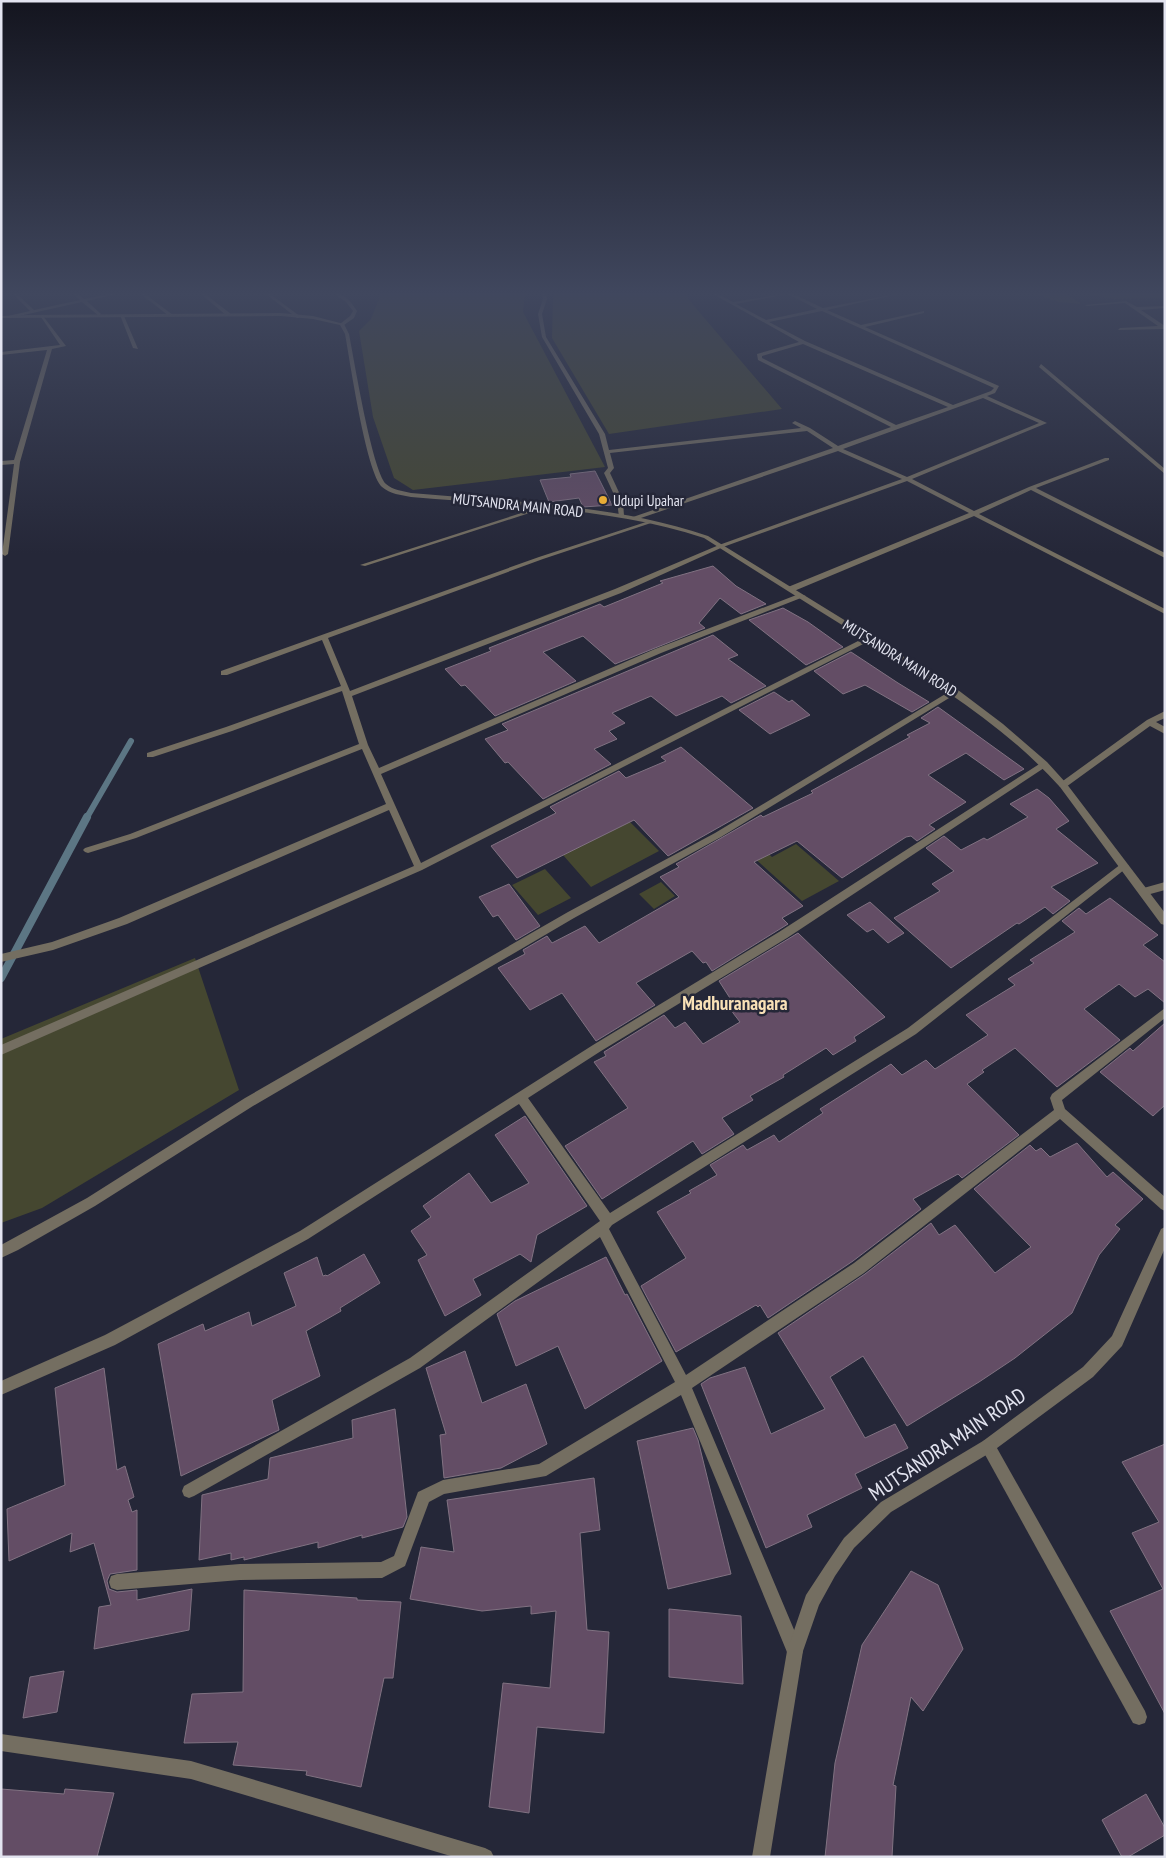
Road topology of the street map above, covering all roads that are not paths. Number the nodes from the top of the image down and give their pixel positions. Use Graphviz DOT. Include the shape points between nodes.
graph roads {
  1 [pos="41,381"];
  2 [pos="356,381"];
  3 [pos="570,381"];
  4 [pos="803,381"];
  5 [pos="892,381"];
  6 [pos="983,381"];
  7 [pos="1058,381"];
  8 [pos="983,396"];
  9 [pos="953,407"];
  10 [pos="795,423"];
  11 [pos="895,427"];
  12 [pos="808,429"];
  13 [pos="837,448"];
  14 [pos="606,452"];
  15 [pos="1107,459"];
  16 [pos="17,462"];
  17 [pos="1,463"];
  18 [pos="1165,472"];
  19 [pos="907,479"];
  20 [pos="1031,488"];
  21 [pos="545,507"];
  22 [pos="971,513"];
  23 [pos="622,516"];
  24 [pos="635,518"];
  25 [pos="652,522"];
  26 [pos="721,546"];
  27 [pos="5,554"];
  28 [pos="1165,556"];
  29 [pos="364,565"];
  30 [pos="791,589"];
  31 [pos="802,596"];
  32 [pos="1163,609"];
  33 [pos="323,636"];
  34 [pos="869,639"];
  35 [pos="224,673"];
  36 [pos="346,691"];
  37 [pos="956,692"];
  38 [pos="1165,714"];
  39 [pos="1150,722"];
  40 [pos="1165,731"];
  41 [pos="364,745"];
  42 [pos="150,755"];
  43 [pos="1044,764"];
  44 [pos="377,772"];
  45 [pos="1063,784"];
  46 [pos="390,806"];
  47 [pos="88,850"];
  48 [pos="1124,866"];
  49 [pos="419,868"];
  50 [pos="1165,886"];
  51 [pos="1143,892"];
  52 [pos="1165,921"];
  53 [pos="1,958"];
  54 [pos="1165,1012"];
  55 [pos="1,1050"];
  56 [pos="521,1097"];
  57 [pos="1060,1112"];
  58 [pos="1165,1205"];
  59 [pos="605,1225"];
  60 [pos="1165,1234"];
  61 [pos="1,1252"];
  62 [pos="684,1385"];
  63 [pos="1,1388"];
  64 [pos="988,1446"];
  65 [pos="189,1490"];
  66 [pos="117,1582"];
  67 [pos="795,1651"];
  68 [pos="1139,1716"];
  69 [pos="1,1742"];
  70 [pos="486,1857"];
  71 [pos="761,1857"];
  1 -- 16 [label="street"];
  2 -- 21 [label="street, MUTSANDRA MAIN ROAD" via="376,475 384,486 411,495"];
  3 -- 14 [label="street" via="602,434"];
  4 -- 11 [label="street"];
  5 -- 9 [label="street"];
  6 -- 8 [label="street" via="997,387"];
  7 -- 18 [label="street"];
  8 -- 9 [label="street"];
  8 -- 19 [label="street" via="1044,423"];
  9 -- 11 [label="street"];
  10 -- 12 [label="street"];
  11 -- 13 [label="street"];
  12 -- 13 [label="street"];
  12 -- 14 [label="street"];
  13 -- 19 [label="street"];
  13 -- 24 [label="street" via="770,474"];
  14 -- 23 [label="street" via="611,468 607,473 620,501"];
  15 -- 20 [label="street"];
  16 -- 17 [label="street"];
  16 -- 27 [label="street"];
  19 -- 22 [label="street"];
  19 -- 26 [label="street"];
  20 -- 22 [label="street"];
  20 -- 28 [label="street"];
  21 -- 23 [label="street, MUTSANDRA MAIN ROAD"];
  21 -- 29 [label="street"];
  22 -- 30 [label="street"];
  22 -- 32 [label="street"];
  23 -- 24 [label="street, MUTSANDRA MAIN ROAD"];
  24 -- 25 [label="street, MUTSANDRA MAIN ROAD"];
  25 -- 26 [label="street, MUTSANDRA MAIN ROAD" via="687,530"];
  25 -- 33 [label="street"];
  26 -- 30 [label="street, MUTSANDRA MAIN ROAD"];
  26 -- 36 [label="street" via="618,591"];
  30 -- 31 [label="street, MUTSANDRA MAIN ROAD"];
  31 -- 34 [label="street, MUTSANDRA MAIN ROAD"];
  31 -- 44 [label="street" via="658,651"];
  33 -- 35 [label="street"];
  33 -- 36 [label="street"];
  34 -- 37 [label="street, MUTSANDRA MAIN ROAD"];
  34 -- 49 [label="street"];
  36 -- 41 [label="street"];
  36 -- 42 [label="street"];
  37 -- 43 [label="street, MUTSANDRA MAIN ROAD"];
  37 -- 61 [label="street" via="718,835 571,915 257,1097 91,1202"];
  38 -- 39 [label="street"];
  39 -- 40 [label="street"];
  39 -- 45 [label="street"];
  41 -- 44 [label="street"];
  41 -- 47 [label="street" via="134,836"];
  43 -- 45 [label="street, MUTSANDRA MAIN ROAD"];
  43 -- 56 [label="street" via="810,918"];
  44 -- 46 [label="street"];
  45 -- 48 [label="street, MUTSANDRA MAIN ROAD"];
  46 -- 49 [label="street"];
  46 -- 53 [label="street" via="123,921 53,946"];
  48 -- 51 [label="street, MUTSANDRA MAIN ROAD"];
  48 -- 59 [label="street" via="912,1030"];
  49 -- 55 [label="street"];
  50 -- 51 [label="street"];
  51 -- 52 [label="street, MUTSANDRA MAIN ROAD"];
  54 -- 57 [label="street" via="1056,1098"];
  56 -- 59 [label="street"];
  56 -- 63 [label="street" via="304,1234 110,1340"];
  57 -- 58 [label="street"];
  57 -- 62 [label="street" via="859,1268"];
  59 -- 62 [label="street"];
  59 -- 65 [label="street" via="415,1362"];
  60 -- 64 [label="street, MUTSANDRA MAIN ROAD" via="1117,1341 1088,1372"];
  62 -- 66 [label="street" via="541,1471 443,1487 423,1497 400,1561 382,1570 240,1572"];
  62 -- 67 [label="street"];
  64 -- 67 [label="street, MUTSANDRA MAIN ROAD" via="886,1507 849,1543 812,1600"];
  64 -- 68 [label="street"];
  67 -- 71 [label="street, MUTSANDRA MAIN ROAD"];
  69 -- 70 [label="street" via="191,1770"];
}
